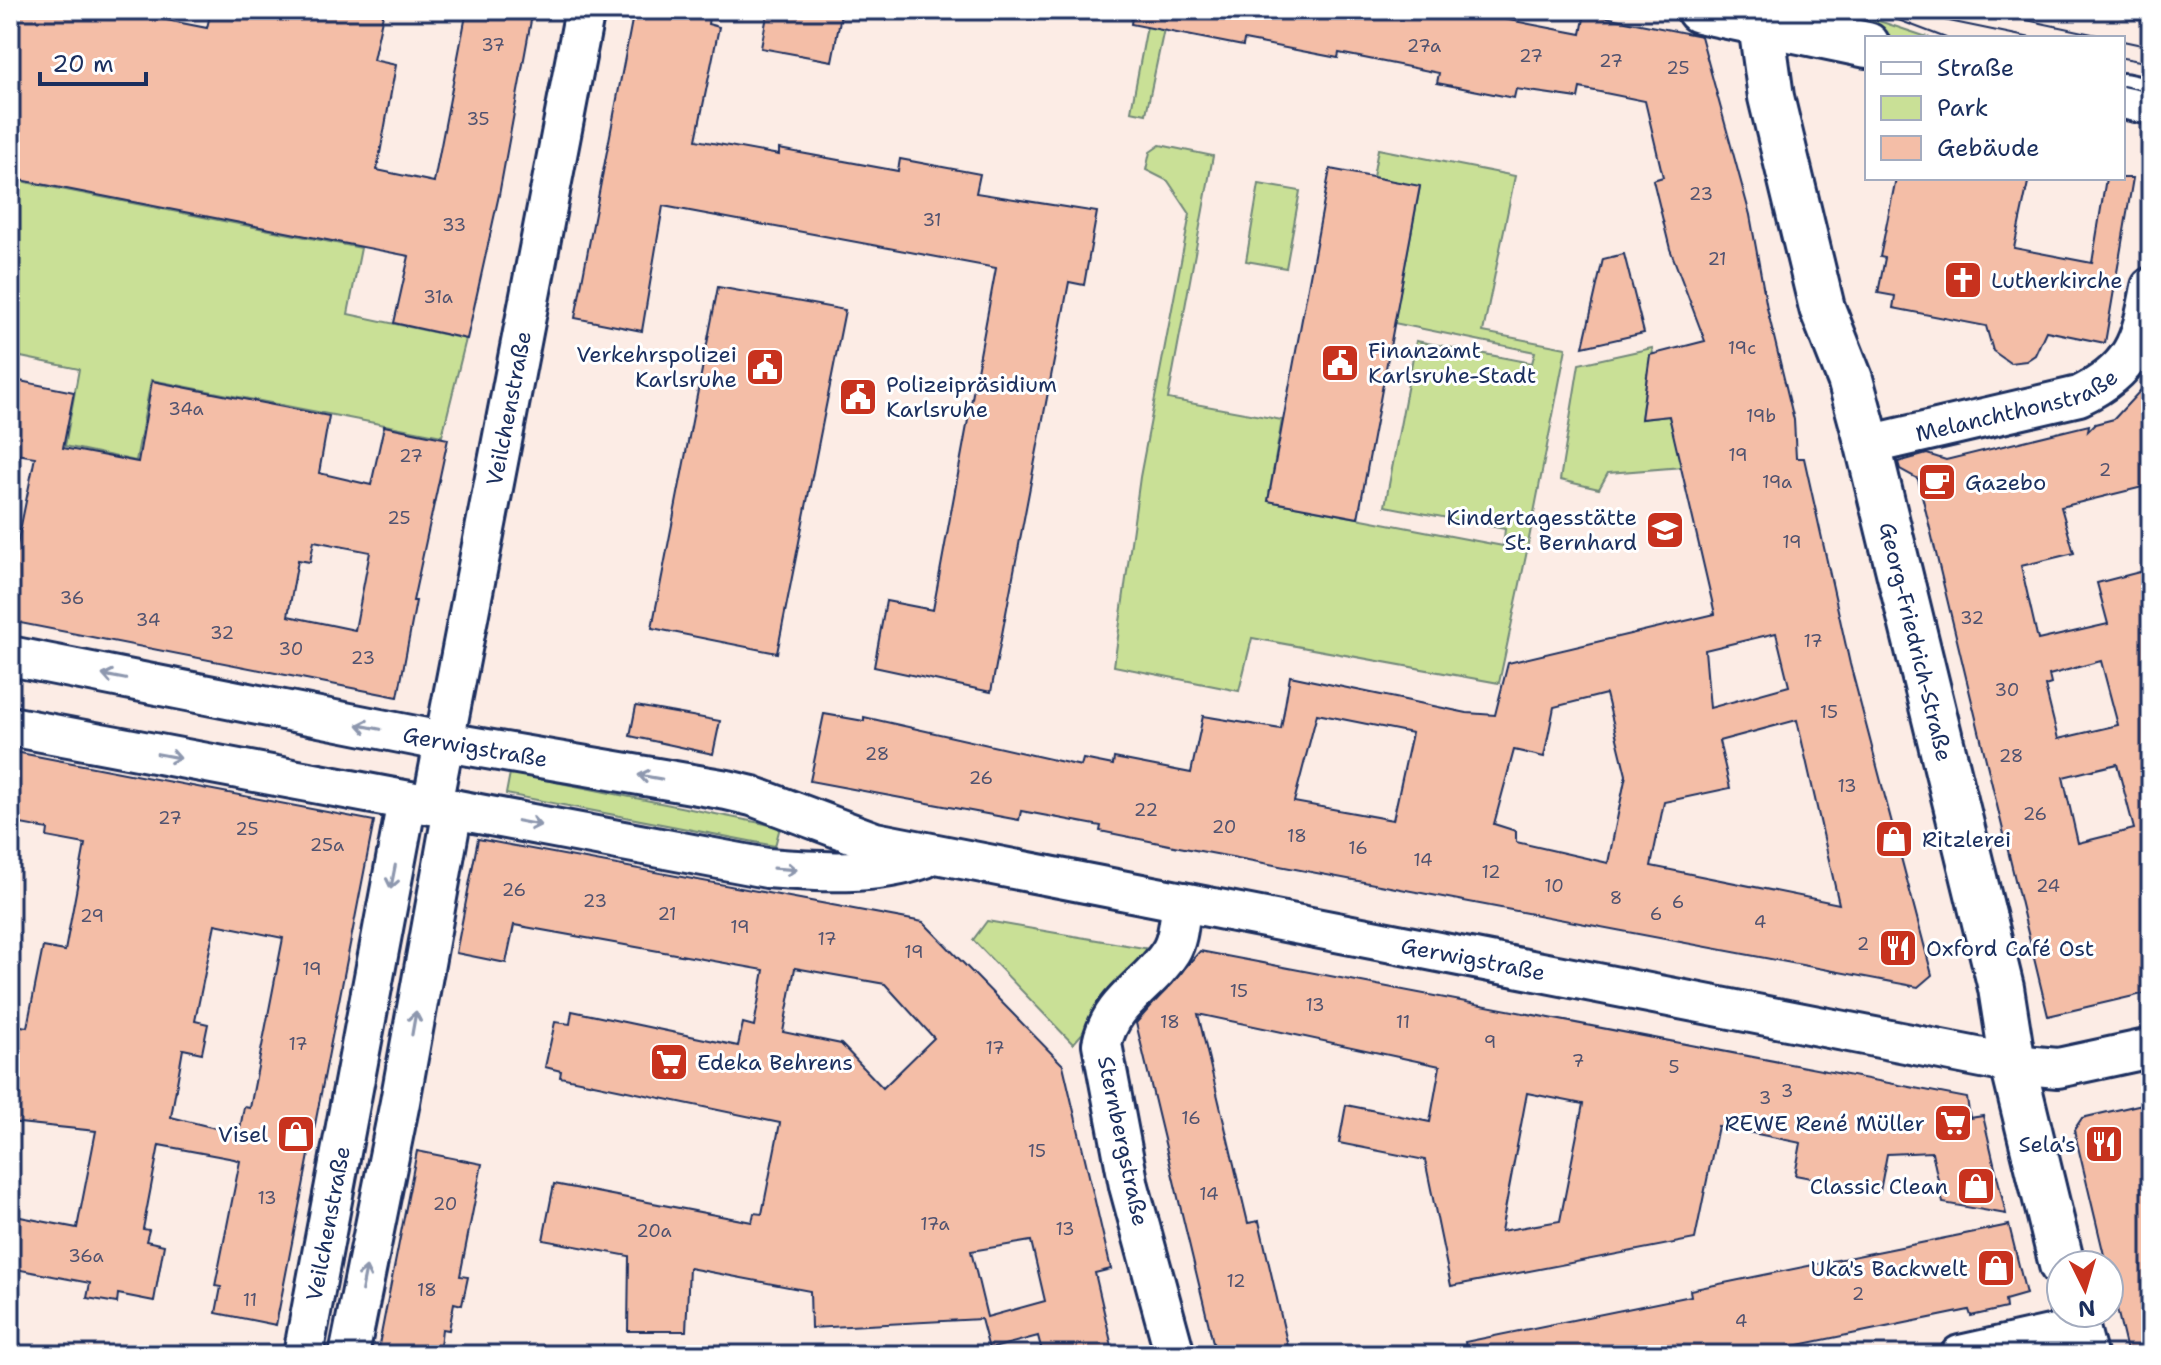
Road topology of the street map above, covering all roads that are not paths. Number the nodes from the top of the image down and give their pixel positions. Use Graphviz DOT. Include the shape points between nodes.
graph roads {
  1 [pos="585,10"];
  2 [pos="1699,10"];
  3 [pos="1760,16"];
  4 [pos="1865,44"];
  5 [pos="2125,96"];
  6 [pos="2151,102"];
  7 [pos="2151,287"];
  8 [pos="1868,445"];
  9 [pos="10,656"];
  10 [pos="10,726"];
  11 [pos="446,742"];
  12 [pos="431,805"];
  13 [pos="935,853"];
  14 [pos="1182,902"];
  15 [pos="2151,1048"];
  16 [pos="2013,1064"];
  17 [pos="352,1093"];
  18 [pos="400,1102"];
  19 [pos="2058,1249"];
  20 [pos="2078,1332"];
  21 [pos="303,1355"];
  22 [pos="349,1355"];
  23 [pos="1175,1355"];
  24 [pos="1960,1355"];
  1 -- 11 [label="street, Veilchenstraße"];
  2 -- 3 [label="street"];
  3 -- 4 [label="street"];
  3 -- 8 [label="street, Georg-Friedrich-Straße" via="1771,97 1822,308"];
  5 -- 6 [label="street"];
  7 -- 8 [label="street, Melanchthonstraße" via="2141,338 2099,386 2079,396"];
  8 -- 16 [label="street, Georg-Friedrich-Straße" via="2005,1003"];
  11 -- 9 [label="street, Gerwigstraße, one-way"];
  10 -- 12 [label="street, Gerwigstraße, one-way"];
  11 -- 12 [label="street, Veilchenstraße"];
  13 -- 11 [label="street, Gerwigstraße, one-way" via="842,832 727,790"];
  12 -- 13 [label="street, Gerwigstraße, one-way" via="767,868 839,871 894,866"];
  12 -- 17 [label="street, Veilchenstraße, one-way"];
  18 -- 12 [label="street, Veilchenstraße, one-way"];
  13 -- 14 [label="street, Gerwigstraße"];
  14 -- 16 [label="street, Gerwigstraße"];
  14 -- 23 [label="street, Sternbergstraße" via="1174,947 1124,998 1106,1023 1102,1044 1129,1186"];
  15 -- 16 [label="street, Gerwigstraße" via="2058,1068"];
  16 -- 19 [label="street, Georg-Friedrich-Straße"];
  17 -- 18 [label="street"];
  17 -- 21 [label="street, Veilchenstraße"];
  22 -- 18 [label="street, Veilchenstraße, one-way"];
  20 -- 24 [label="street"];
}
